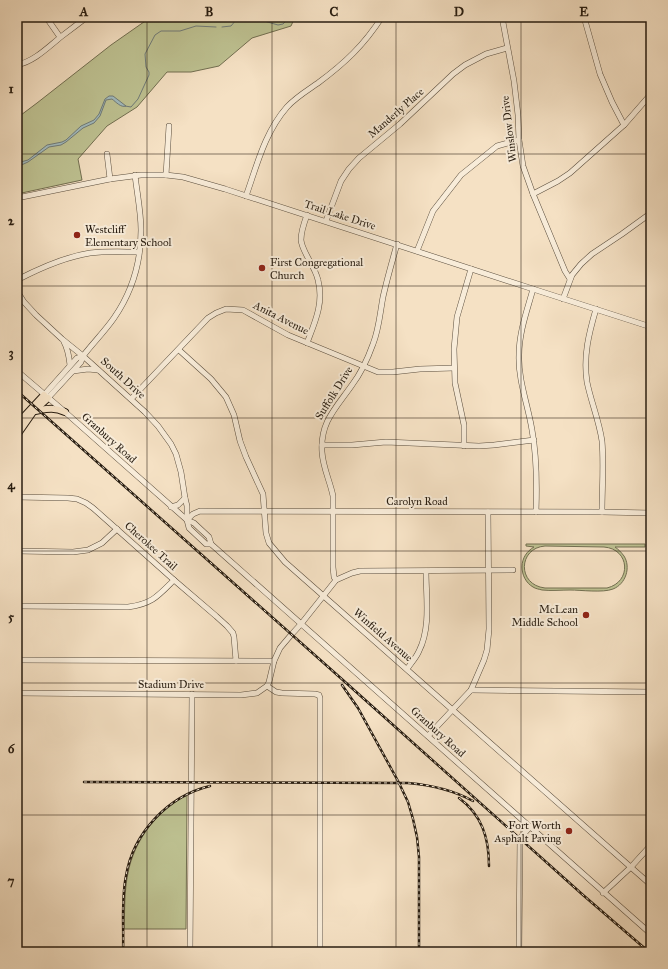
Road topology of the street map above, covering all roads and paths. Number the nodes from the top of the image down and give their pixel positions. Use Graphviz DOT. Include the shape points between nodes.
graph roads {
  1 [pos="46,17"];
  2 [pos="87,17"];
  3 [pos="382,17"];
  4 [pos="502,17"];
  5 [pos="584,17"];
  6 [pos="60,37"];
  7 [pos="507,48"];
  8 [pos="17,65"];
  9 [pos="651,94"];
  10 [pos="624,125"];
  11 [pos="169,126"];
  12 [pos="519,140"];
  13 [pos="107,154"];
  14 [pos="135,175"];
  15 [pos="166,175"];
  16 [pos="110,179"];
  17 [pos="533,194"];
  18 [pos="246,196"];
  19 [pos="17,198"];
  20 [pos="651,214"];
  21 [pos="307,215"];
  22 [pos="326,221"];
  23 [pos="397,244"];
  24 [pos="417,251"];
  25 [pos="139,252"];
  26 [pos="471,269"];
  27 [pos="570,279"];
  28 [pos="17,280"];
  29 [pos="533,289"];
  30 [pos="17,291"];
  31 [pos="563,299"];
  32 [pos="596,309"];
  33 [pos="651,327"];
  34 [pos="62,339"];
  35 [pos="307,343"];
  36 [pos="179,350"];
  37 [pos="83,356"];
  38 [pos="70,365"];
  39 [pos="363,366"];
  40 [pos="454,368"];
  41 [pos="73,370"];
  42 [pos="99,370"];
  43 [pos="17,371"];
  44 [pos="46,396"];
  45 [pos="132,399"];
  46 [pos="33,412"];
  47 [pos="65,412"];
  48 [pos="17,424"];
  49 [pos="17,435"];
  50 [pos="534,440"];
  51 [pos="322,446"];
  52 [pos="464,446"];
  53 [pos="17,497"];
  54 [pos="185,498"];
  55 [pos="171,507"];
  56 [pos="264,510"];
  57 [pos="333,511"];
  58 [pos="488,512"];
  59 [pos="536,512"];
  60 [pos="602,512"];
  61 [pos="651,513"];
  62 [pos="187,520"];
  63 [pos="117,529"];
  64 [pos="17,551"];
  65 [pos="489,570"];
  66 [pos="513,570"];
  67 [pos="426,571"];
  68 [pos="174,580"];
  69 [pos="336,580"];
  70 [pos="324,596"];
  71 [pos="17,606"];
  72 [pos="301,624"];
  73 [pos="17,660"];
  74 [pos="236,661"];
  75 [pos="274,661"];
  76 [pos="407,669"];
  77 [pos="267,686"];
  78 [pos="471,690"];
  79 [pos="651,692"];
  80 [pos="17,693"];
  81 [pos="192,694"];
  82 [pos="452,709"];
  83 [pos="428,736"];
  84 [pos="530,827"];
  85 [pos="651,845"];
  86 [pos="630,867"];
  87 [pos="651,885"];
  88 [pos="603,893"];
  89 [pos="651,934"];
  90 [pos="190,952"];
  91 [pos="320,952"];
  92 [pos="519,952"];
  1 -- 6 [label="street"];
  2 -- 6 [label="street"];
  3 -- 18 [label="street" via="351,56 298,97 278,118 264,144"];
  4 -- 7 [label="street, Winslow Drive"];
  5 -- 10 [label="street" via="600,74"];
  6 -- 8 [label="street" via="40,54"];
  7 -- 12 [label="street, Winslow Drive" via="516,96"];
  7 -- 22 [label="street, Manderly Place" via="486,54 465,65 359,158 341,181"];
  9 -- 10 [label="street"];
  10 -- 17 [label="street" via="570,173"];
  11 -- 15 [label="street"];
  12 -- 17 [label="street, Winslow Drive" via="523,166"];
  12 -- 24 [label="street" via="497,146 461,175 433,211"];
  13 -- 16 [label="street"];
  14 -- 15 [label="street, Trail Lake Drive"];
  14 -- 16 [label="street, Trail Lake Drive"];
  14 -- 25 [label="street" via="141,225"];
  15 -- 18 [label="street, Trail Lake Drive" via="202,181"];
  16 -- 19 [label="street, Trail Lake Drive"];
  17 -- 27 [label="street, Winslow Drive"];
  18 -- 21 [label="street, Trail Lake Drive"];
  20 -- 27 [label="street" via="592,254 577,268"];
  21 -- 22 [label="street, Trail Lake Drive"];
  21 -- 35 [label="street" via="301,243 317,275 320,304"];
  22 -- 23 [label="street, Trail Lake Drive"];
  23 -- 24 [label="street, Trail Lake Drive"];
  23 -- 39 [label="street, Suffolk Drive" via="377,331"];
  24 -- 26 [label="street, Trail Lake Drive"];
  25 -- 28 [label="street" via="81,255 56,262"];
  25 -- 37 [label="street" via="135,275 126,298 114,318"];
  26 -- 29 [label="street, Trail Lake Drive"];
  26 -- 40 [label="street" via="457,317"];
  27 -- 31 [label="street"];
  29 -- 31 [label="street, Trail Lake Drive"];
  29 -- 50 [label="street" via="523,324 519,356"];
  30 -- 34 [label="street, South Drive" via="30,308"];
  31 -- 32 [label="street, Trail Lake Drive"];
  32 -- 33 [label="street, Trail Lake Drive"];
  32 -- 60 [label="street" via="587,342 585,363 587,383 602,442"];
  34 -- 37 [label="street, South Drive"];
  34 -- 38 [label="street" via="67,346"];
  35 -- 36 [label="street, Anita Avenue" via="242,310 226,309 208,318"];
  35 -- 39 [label="street, Anita Avenue"];
  36 -- 45 [label="street, Anita Avenue"];
  36 -- 56 [label="street, Winfield Avenue" via="211,379 226,397 246,457 263,494"];
  37 -- 38 [label="street"];
  37 -- 41 [label="street"];
  37 -- 42 [label="street, South Drive"];
  38 -- 44 [label="street"];
  39 -- 40 [label="street, Anita Avenue" via="378,372"];
  39 -- 51 [label="street, Suffolk Drive" via="330,416"];
  40 -- 52 [label="street" via="464,425"];
  41 -- 42 [label="street"];
  41 -- 44 [label="street"];
  42 -- 45 [label="street, South Drive"];
  43 -- 44 [label="street, Granbury Road"];
  44 -- 46 [label="main road"];
  44 -- 47 [label="street, Granbury Road"];
  44 -- 48 [label="main road"];
  45 -- 54 [label="street, South Drive" via="154,421 171,444 181,472"];
  46 -- 47 [label="main road" via="48,408"];
  46 -- 49 [label="main road"];
  47 -- 55 [label="street, Granbury Road"];
  50 -- 52 [label="street"];
  50 -- 59 [label="street"];
  51 -- 52 [label="street" via="386,442"];
  51 -- 57 [label="street, Suffolk Drive" via="323,461 333,496"];
  53 -- 63 [label="street, Cherokee Trail" via="77,499 93,508"];
  54 -- 55 [label="street" via="178,505"];
  54 -- 62 [label="street, South Drive"];
  55 -- 62 [label="street, Granbury Road"];
  56 -- 57 [label="street, Carolyn Road"];
  56 -- 62 [label="street, Carolyn Road" via="200,511"];
  56 -- 70 [label="street, Winfield Avenue" via="266,533 270,543 285,562"];
  57 -- 58 [label="street, Carolyn Road"];
  57 -- 69 [label="street, Suffolk Drive" via="333,567"];
  58 -- 59 [label="street, Carolyn Road"];
  58 -- 65 [label="street"];
  59 -- 60 [label="street, Carolyn Road"];
  60 -- 61 [label="street, Carolyn Road"];
  62 -- 72 [label="street, Granbury Road" via="194,523 209,537 211,544"];
  63 -- 64 [label="street" via="102,543 88,550"];
  63 -- 68 [label="street, Cherokee Trail"];
  65 -- 66 [label="street"];
  65 -- 67 [label="street"];
  65 -- 78 [label="street" via="487,650 482,668"];
  67 -- 69 [label="street" via="360,571"];
  67 -- 76 [label="street" via="427,623 419,652"];
  68 -- 71 [label="street" via="158,596 140,606"];
  68 -- 74 [label="street, Cherokee Trail" via="233,633"];
  69 -- 70 [label="street"];
  70 -- 72 [label="street"];
  70 -- 76 [label="street, Winfield Avenue"];
  72 -- 75 [label="street" via="280,648"];
  72 -- 83 [label="street, Granbury Road"];
  73 -- 74 [label="street"];
  74 -- 75 [label="street"];
  75 -- 77 [label="street"];
  76 -- 82 [label="street, Winfield Avenue"];
  77 -- 81 [label="street, Stadium Drive" via="257,692 241,695"];
  77 -- 91 [label="street" via="276,692 315,694 320,700"];
  78 -- 79 [label="street"];
  78 -- 82 [label="street"];
  80 -- 81 [label="street, Stadium Drive"];
  81 -- 90 [label="street"];
  82 -- 83 [label="street"];
  82 -- 86 [label="street, Winfield Avenue"];
  83 -- 84 [label="street, Granbury Road"];
  84 -- 88 [label="street, Granbury Road"];
  84 -- 92 [label="street" via="520,838"];
  85 -- 86 [label="street"];
  86 -- 87 [label="street, Winfield Avenue"];
  86 -- 88 [label="street"];
  88 -- 89 [label="street, Granbury Road"];
}
